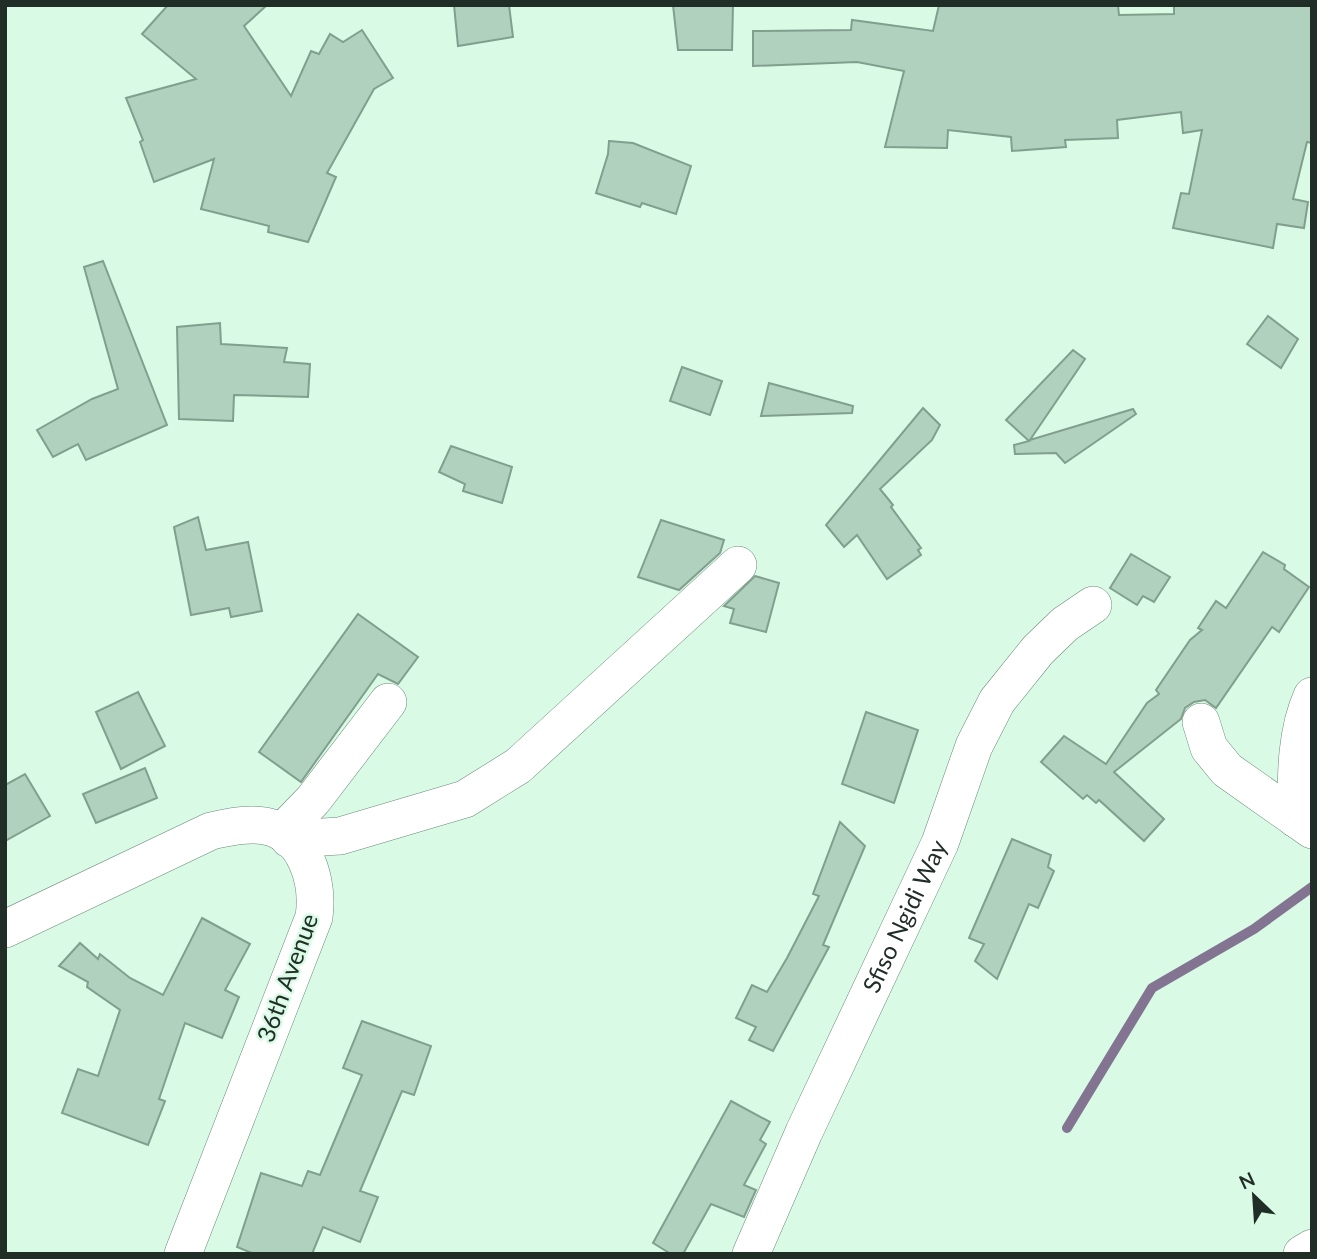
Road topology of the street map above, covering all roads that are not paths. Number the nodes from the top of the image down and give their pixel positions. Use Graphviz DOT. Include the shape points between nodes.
graph roads {
  1 [pos="738,565"];
  2 [pos="1093,605"];
  3 [pos="1312,696"];
  4 [pos="388,702"];
  5 [pos="1200,722"];
  6 [pos="1304,825"];
  7 [pos="285,835"];
  8 [pos="6,931"];
  9 [pos="1312,1248"];
  10 [pos="183,1254"];
  11 [pos="751,1254"];
  12 [pos="1302,1254"];
  1 -- 7 [label="street" via="518,766 465,799 340,835"];
  2 -- 11 [label="street, Sfiso Ngidi Way" via="1038,650 997,701 974,746 940,843"];
  3 -- 6 [label="street" via="1303,716 1296,778"];
  4 -- 7 [label="street"];
  5 -- 6 [label="street" via="1209,748 1227,770"];
  7 -- 8 [label="street" via="265,826 235,825 211,831"];
  7 -- 10 [label="street, 36th Avenue" via="312,872 317,896 314,917"];
  9 -- 12 [label="street"];
}
